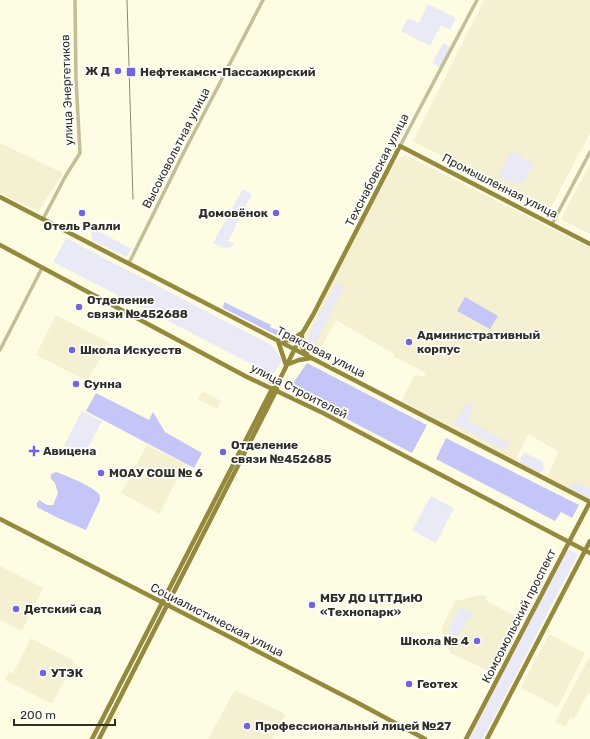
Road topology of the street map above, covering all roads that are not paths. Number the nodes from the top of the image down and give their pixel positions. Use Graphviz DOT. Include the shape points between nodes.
graph roads {
  1 [pos="75,0"];
  2 [pos="263,0"];
  3 [pos="477,0"];
  4 [pos="400,146"];
  5 [pos="590,152"];
  6 [pos="0,196"];
  7 [pos="43,219"];
  8 [pos="552,224"];
  9 [pos="590,244"];
  10 [pos="0,245"];
  11 [pos="129,263"];
  12 [pos="42,268"];
  13 [pos="303,332"];
  14 [pos="278,341"];
  15 [pos="295,349"];
  16 [pos="0,350"];
  17 [pos="311,358"];
  18 [pos="286,365"];
  19 [pos="274,390"];
  20 [pos="590,502"];
  21 [pos="0,519"];
  22 [pos="590,541"];
  23 [pos="568,542"];
  24 [pos="585,550"];
  25 [pos="590,553"];
  26 [pos="166,604"];
  27 [pos="92,739"];
  28 [pos="99,739"];
  29 [pos="425,739"];
  30 [pos="466,739"];
  31 [pos="487,739"];
  1 -- 7 [label="street, улица Энергетиков" via="80,153"];
  2 -- 11 [label="street, Высоковольтная улица"];
  3 -- 4 [label="street, Техснабовская улица"];
  4 -- 8 [label="main road, Промышленная улица"];
  4 -- 13 [label="main road, Техснабовская улица"];
  5 -- 8 [label="street"];
  6 -- 7 [label="main road, Трактовая улица"];
  7 -- 11 [label="main road, Трактовая улица"];
  8 -- 9 [label="main road, Промышленная улица"];
  10 -- 12 [label="main road, улица Строителей"];
  11 -- 14 [label="main road, Трактовая улица"];
  12 -- 16 [label="street"];
  12 -- 19 [label="main road, улица Строителей"];
  13 -- 14 [label="main road" via="291,340"];
  13 -- 15 [label="main road, Техснабовская улица"];
  13 -- 17 [label="main road" via="302,347"];
  14 -- 15 [label="main road, Трактовая улица"];
  14 -- 18 [label="main road"];
  15 -- 17 [label="main road, Трактовая улица"];
  15 -- 18 [label="main road, Техснабовская улица"];
  17 -- 18 [label="main road"];
  17 -- 20 [label="main road, Трактовая улица"];
  18 -- 19 [label="main road, Техснабовская улица"];
  19 -- 23 [label="main road, улица Строителей" via="323,413"];
  19 -- 26 [label="main road, Техснабовская улица"];
  20 -- 23 [label="main road, Комсомольский проспект"];
  21 -- 26 [label="main road, Социалистическая улица"];
  22 -- 24 [label="main road"];
  23 -- 24 [label="main road, улица Строителей"];
  23 -- 30 [label="main road, Комсомольский проспект"];
  24 -- 25 [label="main road, улица Строителей"];
  24 -- 31 [label="main road"];
  26 -- 27 [label="main road"];
  26 -- 28 [label="main road"];
  26 -- 29 [label="main road, Социалистическая улица"];
}
